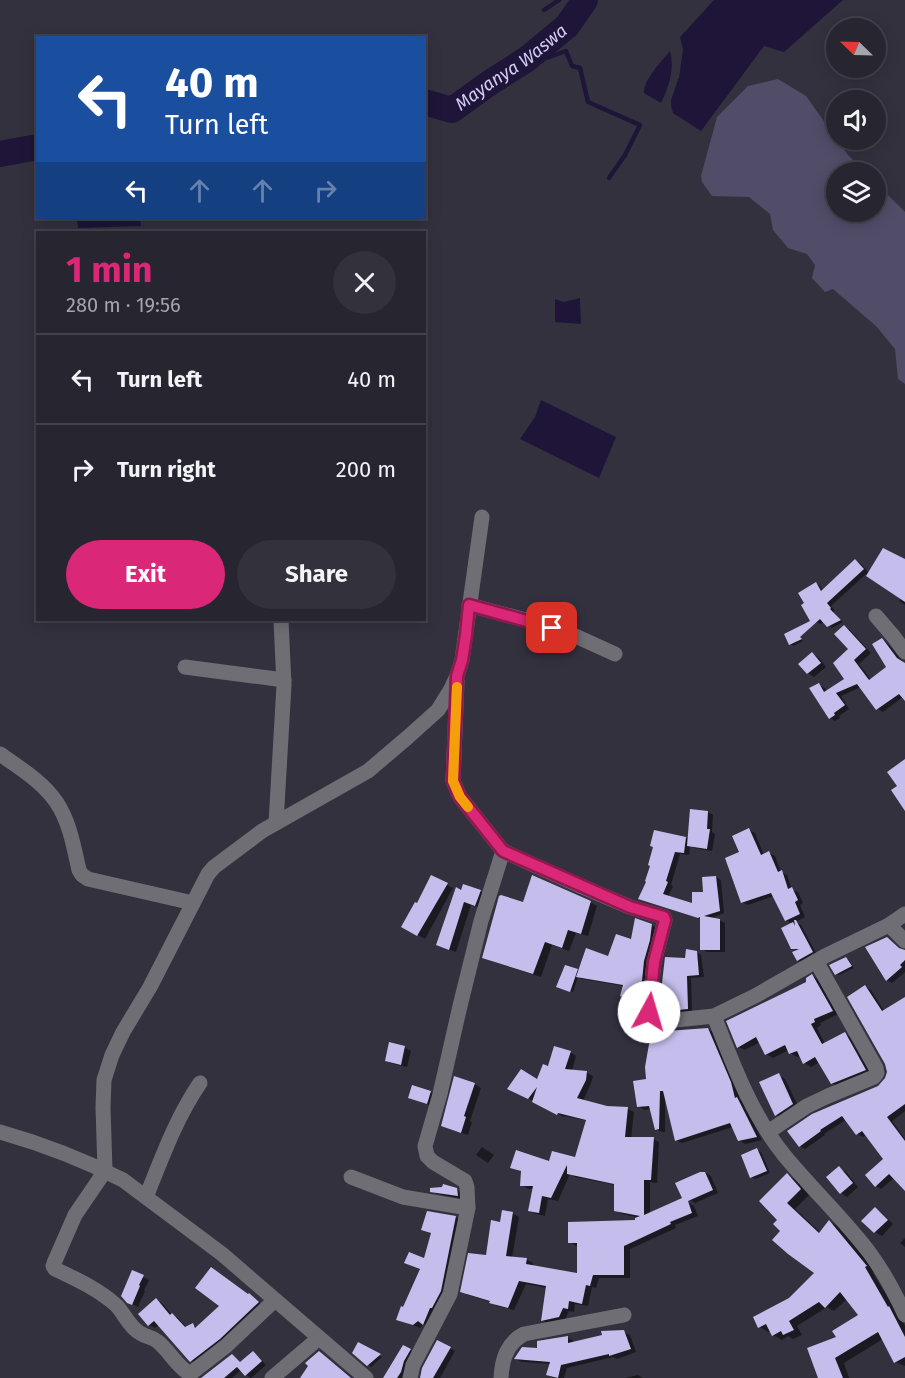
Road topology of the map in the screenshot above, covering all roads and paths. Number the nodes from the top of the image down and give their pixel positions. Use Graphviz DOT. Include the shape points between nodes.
graph roads {
  1 [pos="482,517"];
  2 [pos="469,605"];
  3 [pos="876,616"];
  4 [pos="282,621"];
  5 [pos="905,652"];
  6 [pos="615,654"];
  7 [pos="185,667"];
  8 [pos="457,676"];
  9 [pos="284,680"];
  10 [pos="0,754"];
  11 [pos="276,822"];
  12 [pos="503,851"];
  13 [pos="193,903"];
  14 [pos="905,914"];
  15 [pos="889,925"];
  16 [pos="905,941"];
  17 [pos="816,960"];
  18 [pos="714,1016"];
  19 [pos="200,1083"];
  20 [pos="0,1132"];
  21 [pos="768,1132"];
  22 [pos="105,1171"];
  23 [pos="351,1177"];
  24 [pos="146,1197"];
  25 [pos="468,1208"];
  26 [pos="275,1300"];
  27 [pos="624,1315"];
  28 [pos="905,1315"];
  29 [pos="319,1338"];
  30 [pos="272,1378"];
  31 [pos="366,1378"];
  32 [pos="410,1378"];
  33 [pos="501,1378"];
  1 -- 2 [label="street"];
  2 -- 6 [label="street" via="571,634"];
  2 -- 8 [label="street"];
  3 -- 5 [label="street"];
  4 -- 9 [label="street"];
  7 -- 9 [label="street"];
  8 -- 11 [label="street" via="438,710 368,771"];
  8 -- 12 [label="street" via="453,781 460,797"];
  9 -- 11 [label="street"];
  10 -- 13 [label="street" via="42,785 57,804 82,875 94,882"];
  11 -- 13 [label="street" via="214,867"];
  12 -- 18 [label="street" via="630,907 664,917 654,962 650,1015 666,1021"];
  12 -- 25 [label="street" via="481,921 425,1146 433,1162 465,1181"];
  13 -- 22 [label="street" via="112,1055 104,1080"];
  14 -- 15 [label="street"];
  15 -- 16 [label="street"];
  15 -- 17 [label="street"];
  17 -- 18 [label="street"];
  17 -- 21 [label="street" via="877,1073 807,1106"];
  18 -- 21 [label="street" via="738,1076"];
  19 -- 24 [label="street" via="178,1120"];
  20 -- 22 [label="street"];
  21 -- 28 [label="street" via="869,1252"];
  22 -- 24 [label="street"];
  22 -- 26 [label="street" via="75,1215 53,1266 116,1306 140,1334 159,1342 188,1373 226,1346"];
  23 -- 25 [label="street" via="404,1197"];
  24 -- 26 [label="street"];
  25 -- 32 [label="street" via="450,1294"];
  26 -- 29 [label="street"];
  27 -- 33 [label="street" via="524,1334 510,1345 501,1366"];
  29 -- 30 [label="street"];
  29 -- 31 [label="street"];
}
